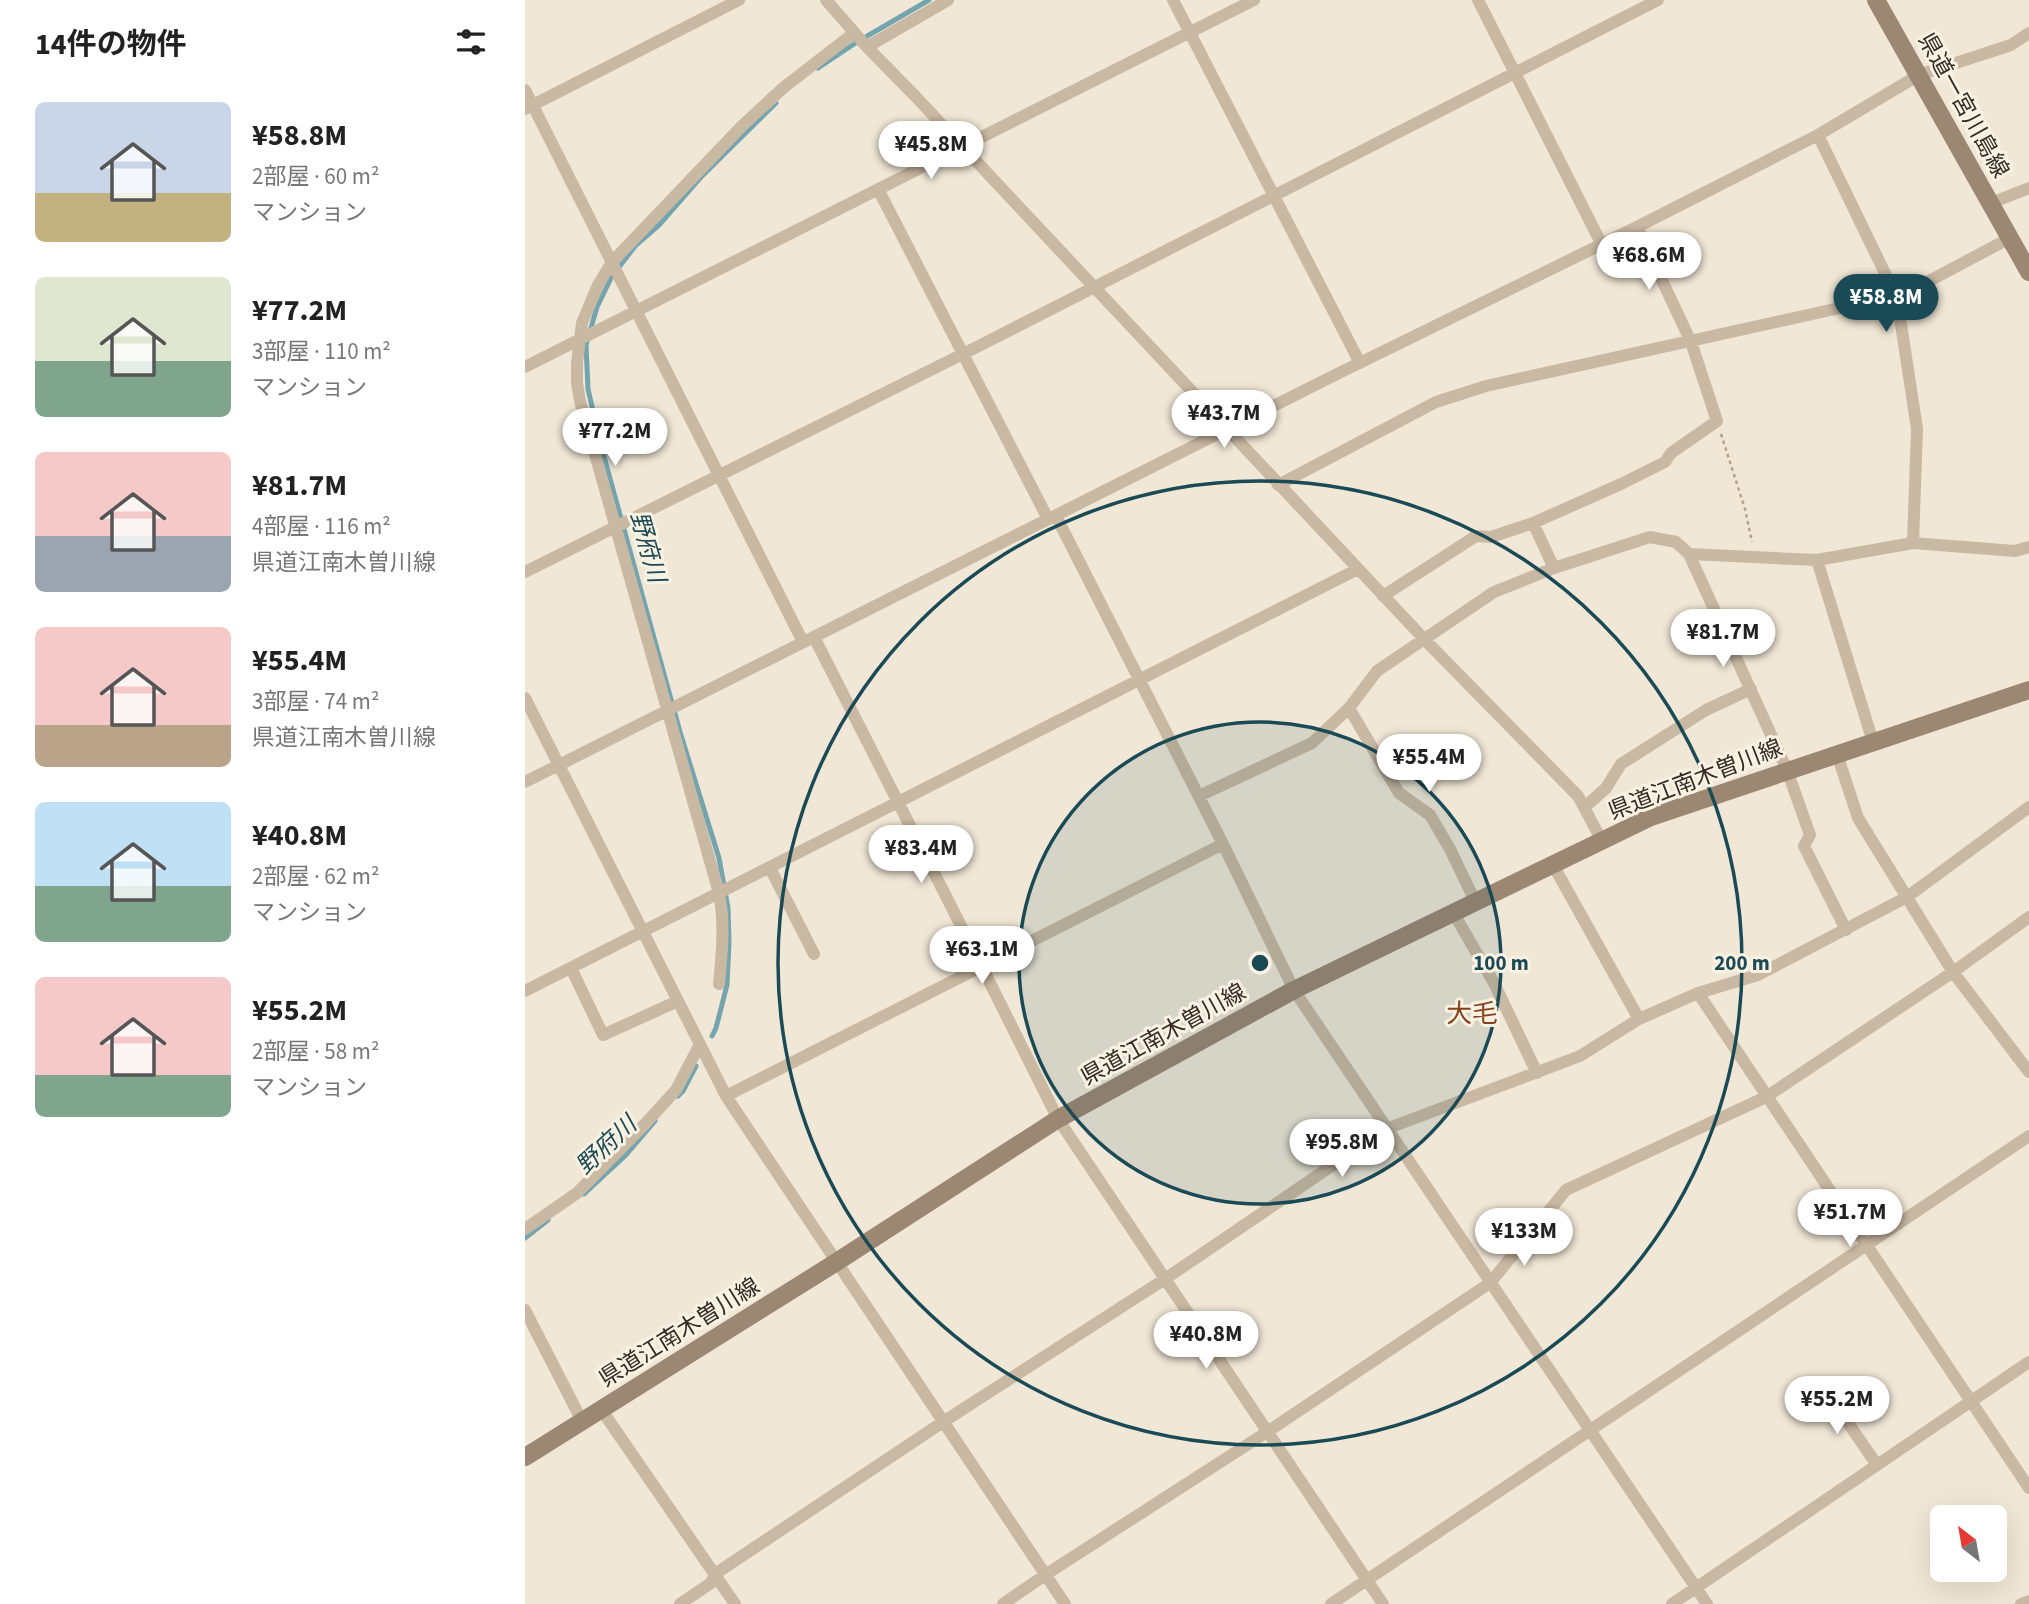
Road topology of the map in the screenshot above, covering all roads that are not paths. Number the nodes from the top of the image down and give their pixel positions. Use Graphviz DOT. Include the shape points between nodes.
graph roads {
  1 [pos="739,0"];
  2 [pos="826,0"];
  3 [pos="948,0"];
  4 [pos="1173,0"];
  5 [pos="1254,0"];
  6 [pos="1478,0"];
  7 [pos="1658,0"];
  8 [pos="1876,0"];
  9 [pos="1189,32"];
  10 [pos="2029,33"];
  11 [pos="861,40"];
  12 [pos="1515,73"];
  13 [pos="1919,75"];
  14 [pos="525,90"];
  15 [pos="529,108"];
  16 [pos="1818,135"];
  17 [pos="961,146"];
  18 [pos="2029,188"];
  19 [pos="879,189"];
  20 [pos="1273,197"];
  21 [pos="1990,203"];
  22 [pos="1637,227"];
  23 [pos="2010,237"];
  24 [pos="1601,243"];
  25 [pos="615,267"];
  26 [pos="2029,272"];
  27 [pos="1095,287"];
  28 [pos="1897,298"];
  29 [pos="637,312"];
  30 [pos="585,337"];
  31 [pos="1691,342"];
  32 [pos="963,354"];
  33 [pos="1360,363"];
  34 [pos="525,367"];
  35 [pos="1227,430"];
  36 [pos="720,476"];
  37 [pos="1278,485"];
  38 [pos="1052,517"];
  39 [pos="1533,523"];
  40 [pos="620,526"];
  41 [pos="1913,543"];
  42 [pos="2029,547"];
  43 [pos="1689,554"];
  44 [pos="1817,560"];
  45 [pos="1554,568"];
  46 [pos="1358,569"];
  47 [pos="525,572"];
  48 [pos="1383,596"];
  49 [pos="808,640"];
  50 [pos="1425,640"];
  51 [pos="1140,681"];
  52 [pos="1751,689"];
  53 [pos="2029,690"];
  54 [pos="525,698"];
  55 [pos="671,708"];
  56 [pos="1349,708"];
  57 [pos="1873,742"];
  58 [pos="1837,754"];
  59 [pos="559,765"];
  60 [pos="1787,770"];
  61 [pos="525,782"];
  62 [pos="1199,796"];
  63 [pos="897,803"];
  64 [pos="1585,807"];
  65 [pos="2029,807"];
  66 [pos="1602,841"];
  67 [pos="1223,844"];
  68 [pos="1552,863"];
  69 [pos="770,868"];
  70 [pos="724,890"];
  71 [pos="1907,897"];
  72 [pos="1475,901"];
  73 [pos="1453,912"];
  74 [pos="2029,917"];
  75 [pos="1846,930"];
  76 [pos="643,931"];
  77 [pos="814,954"];
  78 [pos="982,967"];
  79 [pos="571,968"];
  80 [pos="1953,972"];
  81 [pos="719,984"];
  82 [pos="1294,990"];
  83 [pos="525,992"];
  84 [pos="1698,993"];
  85 [pos="678,1000"];
  86 [pos="1639,1019"];
  87 [pos="700,1044"];
  88 [pos="2029,1072"];
  89 [pos="1537,1073"];
  90 [pos="726,1096"];
  91 [pos="1766,1097"];
  92 [pos="1058,1119"];
  93 [pos="1386,1129"];
  94 [pos="2029,1136"];
  95 [pos="525,1229"];
  96 [pos="1867,1244"];
  97 [pos="835,1263"];
  98 [pos="1165,1279"];
  99 [pos="1490,1283"];
  100 [pos="525,1310"];
  101 [pos="529,1330"];
  102 [pos="2029,1362"];
  103 [pos="1824,1388"];
  104 [pos="1971,1402"];
  105 [pos="601,1409"];
  106 [pos="582,1421"];
  107 [pos="943,1422"];
  108 [pos="1590,1431"];
  109 [pos="1267,1432"];
  110 [pos="525,1457"];
  111 [pos="1877,1465"];
  112 [pos="2029,1488"];
  113 [pos="715,1574"];
  114 [pos="1045,1575"];
  115 [pos="1367,1580"];
  116 [pos="1696,1588"];
  117 [pos="2029,1601"];
  118 [pos="680,1604"];
  119 [pos="735,1604"];
  120 [pos="1003,1604"];
  121 [pos="1065,1604"];
  122 [pos="1331,1604"];
  123 [pos="1383,1604"];
  124 [pos="1672,1604"];
  125 [pos="1707,1604"];
  126 [pos="2021,1604"];
  1 -- 15 [label="street"];
  2 -- 11 [label="street"];
  3 -- 11 [label="street"];
  4 -- 9 [label="street"];
  5 -- 9 [label="street"];
  6 -- 12 [label="street"];
  7 -- 12 [label="street"];
  8 -- 13 [label="main road, 県道一宮川島線"];
  9 -- 17 [label="street"];
  9 -- 20 [label="street"];
  10 -- 13 [label="street" via="2011,46"];
  11 -- 17 [label="street"];
  11 -- 25 [label="street" via="783,88 742,126"];
  12 -- 20 [label="street"];
  12 -- 24 [label="street"];
  13 -- 16 [label="street"];
  13 -- 21 [label="main road, 県道一宮川島線"];
  14 -- 15 [label="street"];
  15 -- 25 [label="street"];
  16 -- 22 [label="street"];
  16 -- 28 [label="street"];
  17 -- 19 [label="street"];
  17 -- 27 [label="street"];
  18 -- 21 [label="street"];
  19 -- 29 [label="street"];
  19 -- 32 [label="street"];
  20 -- 27 [label="street"];
  20 -- 33 [label="street"];
  21 -- 23 [label="main road, 県道一宮川島線"];
  22 -- 24 [label="street"];
  22 -- 31 [label="street"];
  23 -- 26 [label="main road, 県道一宮川島線"];
  23 -- 28 [label="street"];
  24 -- 33 [label="street"];
  25 -- 29 [label="street"];
  25 -- 30 [label="street" via="589,304"];
  27 -- 32 [label="street"];
  27 -- 35 [label="street"];
  28 -- 31 [label="street"];
  28 -- 41 [label="street" via="1917,429"];
  29 -- 30 [label="street"];
  29 -- 36 [label="street"];
  30 -- 34 [label="street"];
  30 -- 40 [label="street" via="576,383"];
  31 -- 37 [label="street" via="1436,402"];
  31 -- 39 [label="street" via="1717,421 1665,461"];
  32 -- 36 [label="street"];
  32 -- 38 [label="street"];
  33 -- 35 [label="street"];
  35 -- 37 [label="street"];
  35 -- 38 [label="street"];
  36 -- 40 [label="street"];
  36 -- 49 [label="street"];
  37 -- 46 [label="street"];
  38 -- 49 [label="street"];
  38 -- 51 [label="street"];
  39 -- 45 [label="street"];
  39 -- 48 [label="street" via="1491,537 1476,536"];
  40 -- 47 [label="street"];
  40 -- 55 [label="street"];
  41 -- 42 [label="street" via="2015,551"];
  41 -- 44 [label="street"];
  43 -- 44 [label="street"];
  43 -- 45 [label="street" via="1676,542 1650,537"];
  43 -- 52 [label="street"];
  44 -- 57 [label="street"];
  45 -- 50 [label="street" via="1494,592"];
  46 -- 48 [label="street"];
  46 -- 51 [label="street"];
  48 -- 50 [label="street"];
  49 -- 55 [label="street"];
  49 -- 63 [label="street"];
  50 -- 56 [label="street" via="1377,671"];
  50 -- 64 [label="street"];
  51 -- 62 [label="street"];
  51 -- 63 [label="street"];
  52 -- 60 [label="street"];
  52 -- 64 [label="street" via="1706,710 1621,764 1606,788"];
  53 -- 57 [label="main road, 県道江南木曽川線"];
  54 -- 59 [label="street"];
  55 -- 59 [label="street"];
  55 -- 70 [label="street"];
  56 -- 62 [label="street" via="1312,743"];
  56 -- 72 [label="street" via="1399,793 1430,815"];
  57 -- 58 [label="main road, 県道江南木曽川線"];
  58 -- 60 [label="main road, 県道江南木曽川線"];
  58 -- 71 [label="street" via="1858,818"];
  59 -- 61 [label="street"];
  59 -- 76 [label="street"];
  60 -- 66 [label="main road, 県道江南木曽川線" via="1651,817"];
  60 -- 75 [label="street" via="1810,835 1804,846"];
  62 -- 67 [label="street"];
  63 -- 69 [label="street"];
  63 -- 78 [label="street"];
  64 -- 66 [label="street"];
  65 -- 71 [label="street"];
  66 -- 68 [label="main road, 県道江南木曽川線"];
  67 -- 78 [label="street"];
  67 -- 82 [label="street"];
  68 -- 72 [label="main road, 県道江南木曽川線"];
  68 -- 86 [label="street"];
  69 -- 70 [label="street"];
  69 -- 77 [label="street"];
  70 -- 76 [label="street"];
  70 -- 81 [label="street"];
  71 -- 75 [label="street"];
  71 -- 80 [label="street"];
  72 -- 73 [label="main road, 県道江南木曽川線"];
  73 -- 82 [label="main road, 県道江南木曽川線"];
  73 -- 89 [label="street" via="1494,983"];
  74 -- 80 [label="street"];
  75 -- 84 [label="street" via="1758,975"];
  76 -- 79 [label="street"];
  76 -- 85 [label="street"];
  78 -- 90 [label="street"];
  78 -- 92 [label="street"];
  79 -- 83 [label="street"];
  79 -- 85 [label="street" via="603,1035"];
  80 -- 88 [label="street"];
  80 -- 91 [label="street"];
  82 -- 92 [label="main road, 県道江南木曽川線"];
  82 -- 93 [label="street"];
  84 -- 86 [label="street"];
  84 -- 91 [label="street"];
  85 -- 87 [label="street"];
  86 -- 89 [label="street" via="1580,1056"];
  87 -- 90 [label="street"];
  87 -- 95 [label="street" via="676,1090 645,1124 577,1193"];
  89 -- 93 [label="street"];
  90 -- 97 [label="street"];
  91 -- 96 [label="street"];
  91 -- 99 [label="street" via="1566,1190"];
  92 -- 97 [label="main road, 県道江南木曽川線"];
  92 -- 98 [label="street"];
  93 -- 98 [label="street"];
  93 -- 99 [label="street"];
  94 -- 96 [label="street"];
  96 -- 104 [label="street"];
  96 -- 108 [label="street"];
  97 -- 105 [label="main road, 県道江南木曽川線"];
  97 -- 107 [label="street"];
  98 -- 107 [label="street"];
  98 -- 109 [label="street"];
  99 -- 108 [label="street"];
  99 -- 109 [label="street"];
  100 -- 101 [label="street"];
  101 -- 106 [label="street"];
  102 -- 104 [label="street"];
  103 -- 111 [label="street"];
  104 -- 111 [label="street"];
  104 -- 112 [label="street"];
  105 -- 106 [label="main road, 県道江南木曽川線"];
  105 -- 113 [label="street"];
  106 -- 110 [label="main road, 県道江南木曽川線"];
  107 -- 113 [label="street"];
  107 -- 114 [label="street"];
  108 -- 115 [label="street"];
  108 -- 116 [label="street"];
  109 -- 114 [label="street"];
  109 -- 115 [label="street"];
  111 -- 116 [label="street"];
  113 -- 118 [label="street" via="711,1583"];
  113 -- 119 [label="street"];
  114 -- 120 [label="street"];
  114 -- 121 [label="street"];
  115 -- 122 [label="street"];
  115 -- 123 [label="street"];
  116 -- 124 [label="street"];
  116 -- 125 [label="street"];
  117 -- 126 [label="street"];
}
